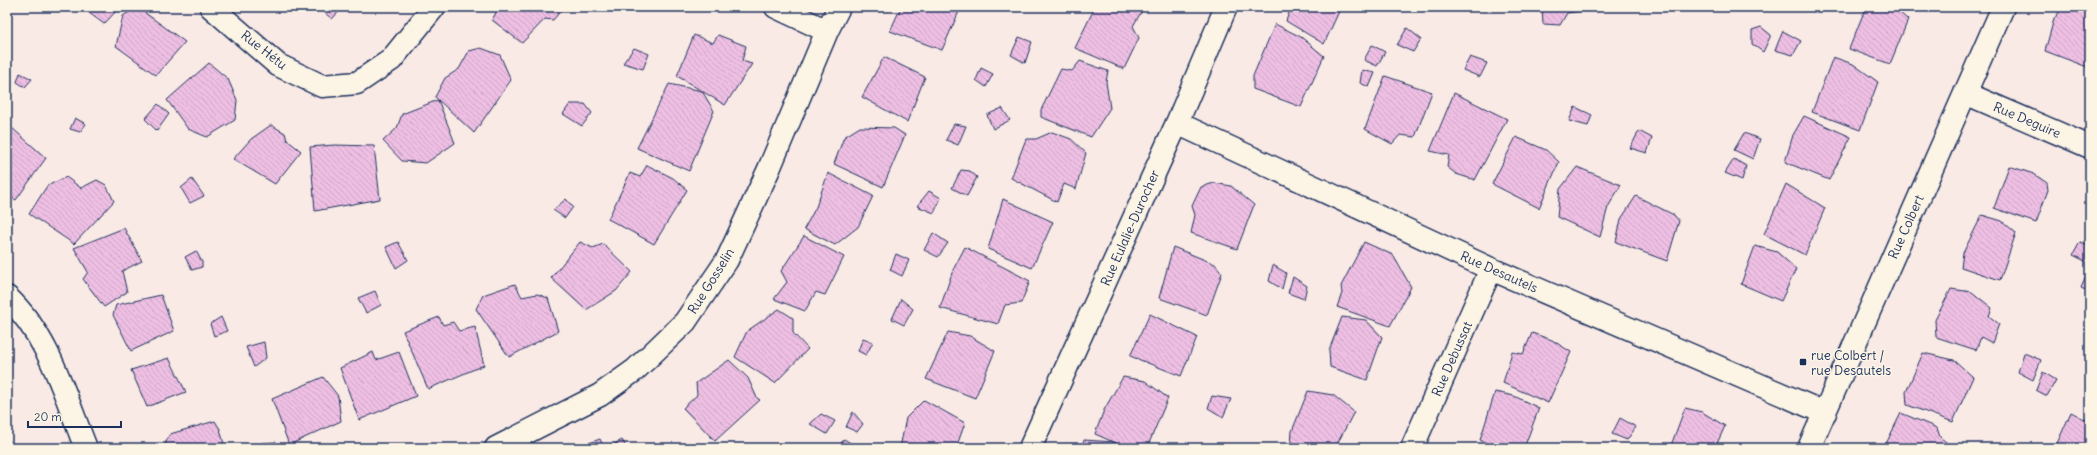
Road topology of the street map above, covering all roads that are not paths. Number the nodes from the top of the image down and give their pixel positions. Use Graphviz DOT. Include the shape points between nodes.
graph roads {
  1 [pos="211,7"];
  2 [pos="434,7"];
  3 [pos="776,7"];
  4 [pos="839,7"];
  5 [pos="1226,7"];
  6 [pos="2003,7"];
  7 [pos="827,31"];
  8 [pos="1965,93"];
  9 [pos="1178,123"];
  10 [pos="2090,147"];
  11 [pos="1491,269"];
  12 [pos="7,297"];
  13 [pos="1824,413"];
  14 [pos="86,448"];
  15 [pos="497,448"];
  16 [pos="1030,448"];
  17 [pos="1412,448"];
  18 [pos="1809,448"];
  1 -- 2 [label="street, Rue Hétu" via="278,65 322,86 357,83 391,60"];
  3 -- 7 [label="street"];
  4 -- 7 [label="street, Rue Gosselin"];
  5 -- 9 [label="street, Rue Eulalie-Durocher"];
  6 -- 8 [label="street, Rue Colbert"];
  7 -- 15 [label="street, Rue Gosselin" via="769,169 727,260 685,322 635,370 600,395"];
  8 -- 10 [label="street, Rue Deguire"];
  8 -- 13 [label="street, Rue Colbert"];
  9 -- 11 [label="street, Rue Desautels"];
  9 -- 16 [label="street, Rue Eulalie-Durocher"];
  11 -- 13 [label="street, Rue Desautels"];
  11 -- 17 [label="street, Rue Debussat"];
  12 -- 14 [label="street" via="34,327"];
  13 -- 18 [label="street, Rue Colbert"];
}
